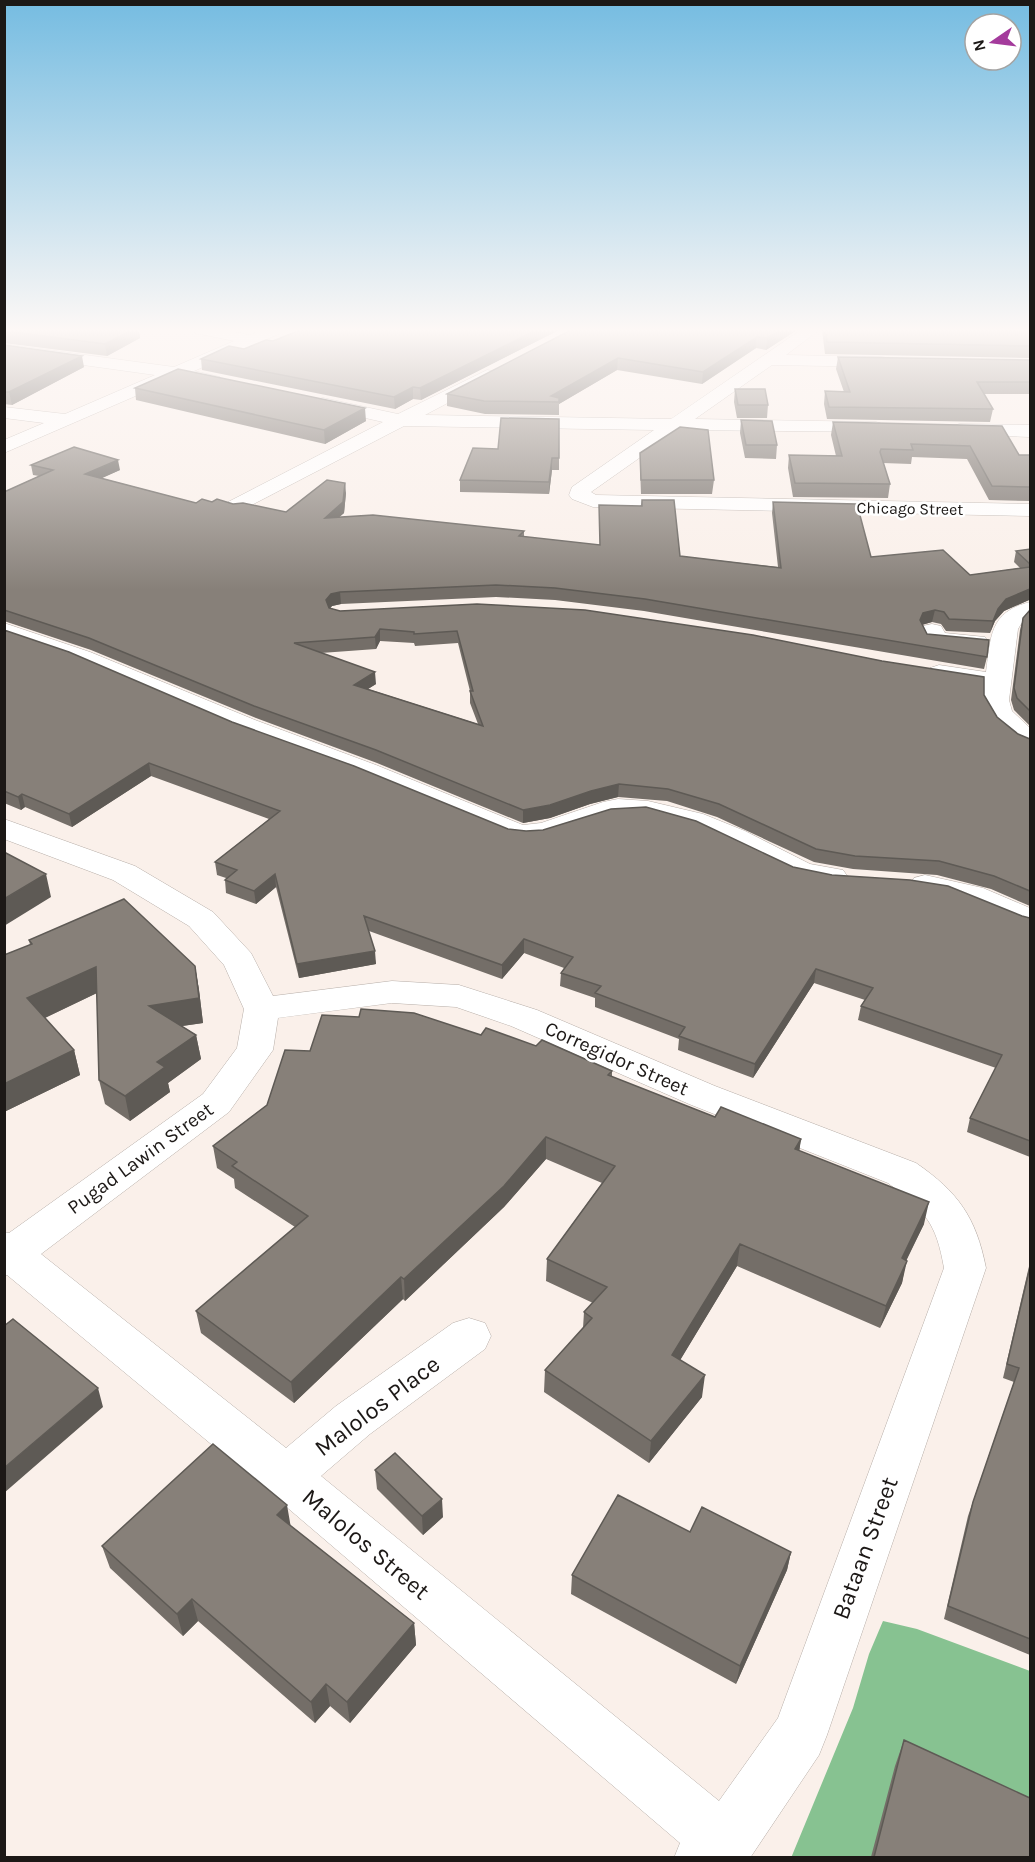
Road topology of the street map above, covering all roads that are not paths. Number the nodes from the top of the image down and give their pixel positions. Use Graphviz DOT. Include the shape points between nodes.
graph roads {
  1 [pos="43,417"];
  2 [pos="75,417"];
  3 [pos="387,417"];
  4 [pos="408,417"];
  5 [pos="688,417"];
  6 [pos="68,420"];
  7 [pos="402,420"];
  8 [pos="678,424"];
  9 [pos="889,428"];
  10 [pos="936,429"];
  11 [pos="1030,431"];
  12 [pos="4,447"];
  13 [pos="235,506"];
  14 [pos="1030,510"];
  15 [pos="1030,609"];
  16 [pos="4,630"];
  17 [pos="932,631"];
  18 [pos="1002,644"];
  19 [pos="912,669"];
  20 [pos="999,682"];
  21 [pos="1030,742"];
  22 [pos="4,828"];
  23 [pos="858,881"];
  24 [pos="896,884"];
  25 [pos="1030,920"];
  26 [pos="262,1009"];
  27 [pos="947,1213"];
  28 [pos="7,1253"];
  29 [pos="468,1336"];
  30 [pos="286,1477"];
  31 [pos="714,1850"];
  1 -- 6 [label="street"];
  2 -- 6 [label="street"];
  3 -- 7 [label="street"];
  4 -- 7 [label="street"];
  5 -- 8 [label="street"];
  6 -- 12 [label="street"];
  7 -- 8 [label="street"];
  7 -- 13 [label="street"];
  8 -- 9 [label="street"];
  8 -- 14 [label="street, Chicago Street" via="579,491 579,495 593,501"];
  10 -- 11 [label="street"];
  15 -- 18 [label="street" via="1007,624"];
  16 -- 23 [label="street" via="81,657 519,834 551,831 607,808 635,808 688,820 800,871"];
  17 -- 18 [label="street" via="934,639 939,640"];
  18 -- 20 [label="street"];
  19 -- 20 [label="street"];
  20 -- 21 [label="street" via="995,704 1000,714"];
  22 -- 26 [label="street" via="124,873 201,919 239,961"];
  24 -- 25 [label="street" via="937,886 972,895"];
  26 -- 27 [label="street, Corregidor Street" via="392,992 459,996 524,1018 702,1095 902,1173 928,1192"];
  26 -- 28 [label="street, Pugad Lawin Street" via="255,1050 216,1104"];
  27 -- 31 [label="street, Bataan Street" via="960,1238 964,1268 799,1735"];
  28 -- 30 [label="street, Malolos Street"];
  29 -- 30 [label="street, Malolos Place" via="353,1420"];
  30 -- 31 [label="street, Malolos Street"];
}
